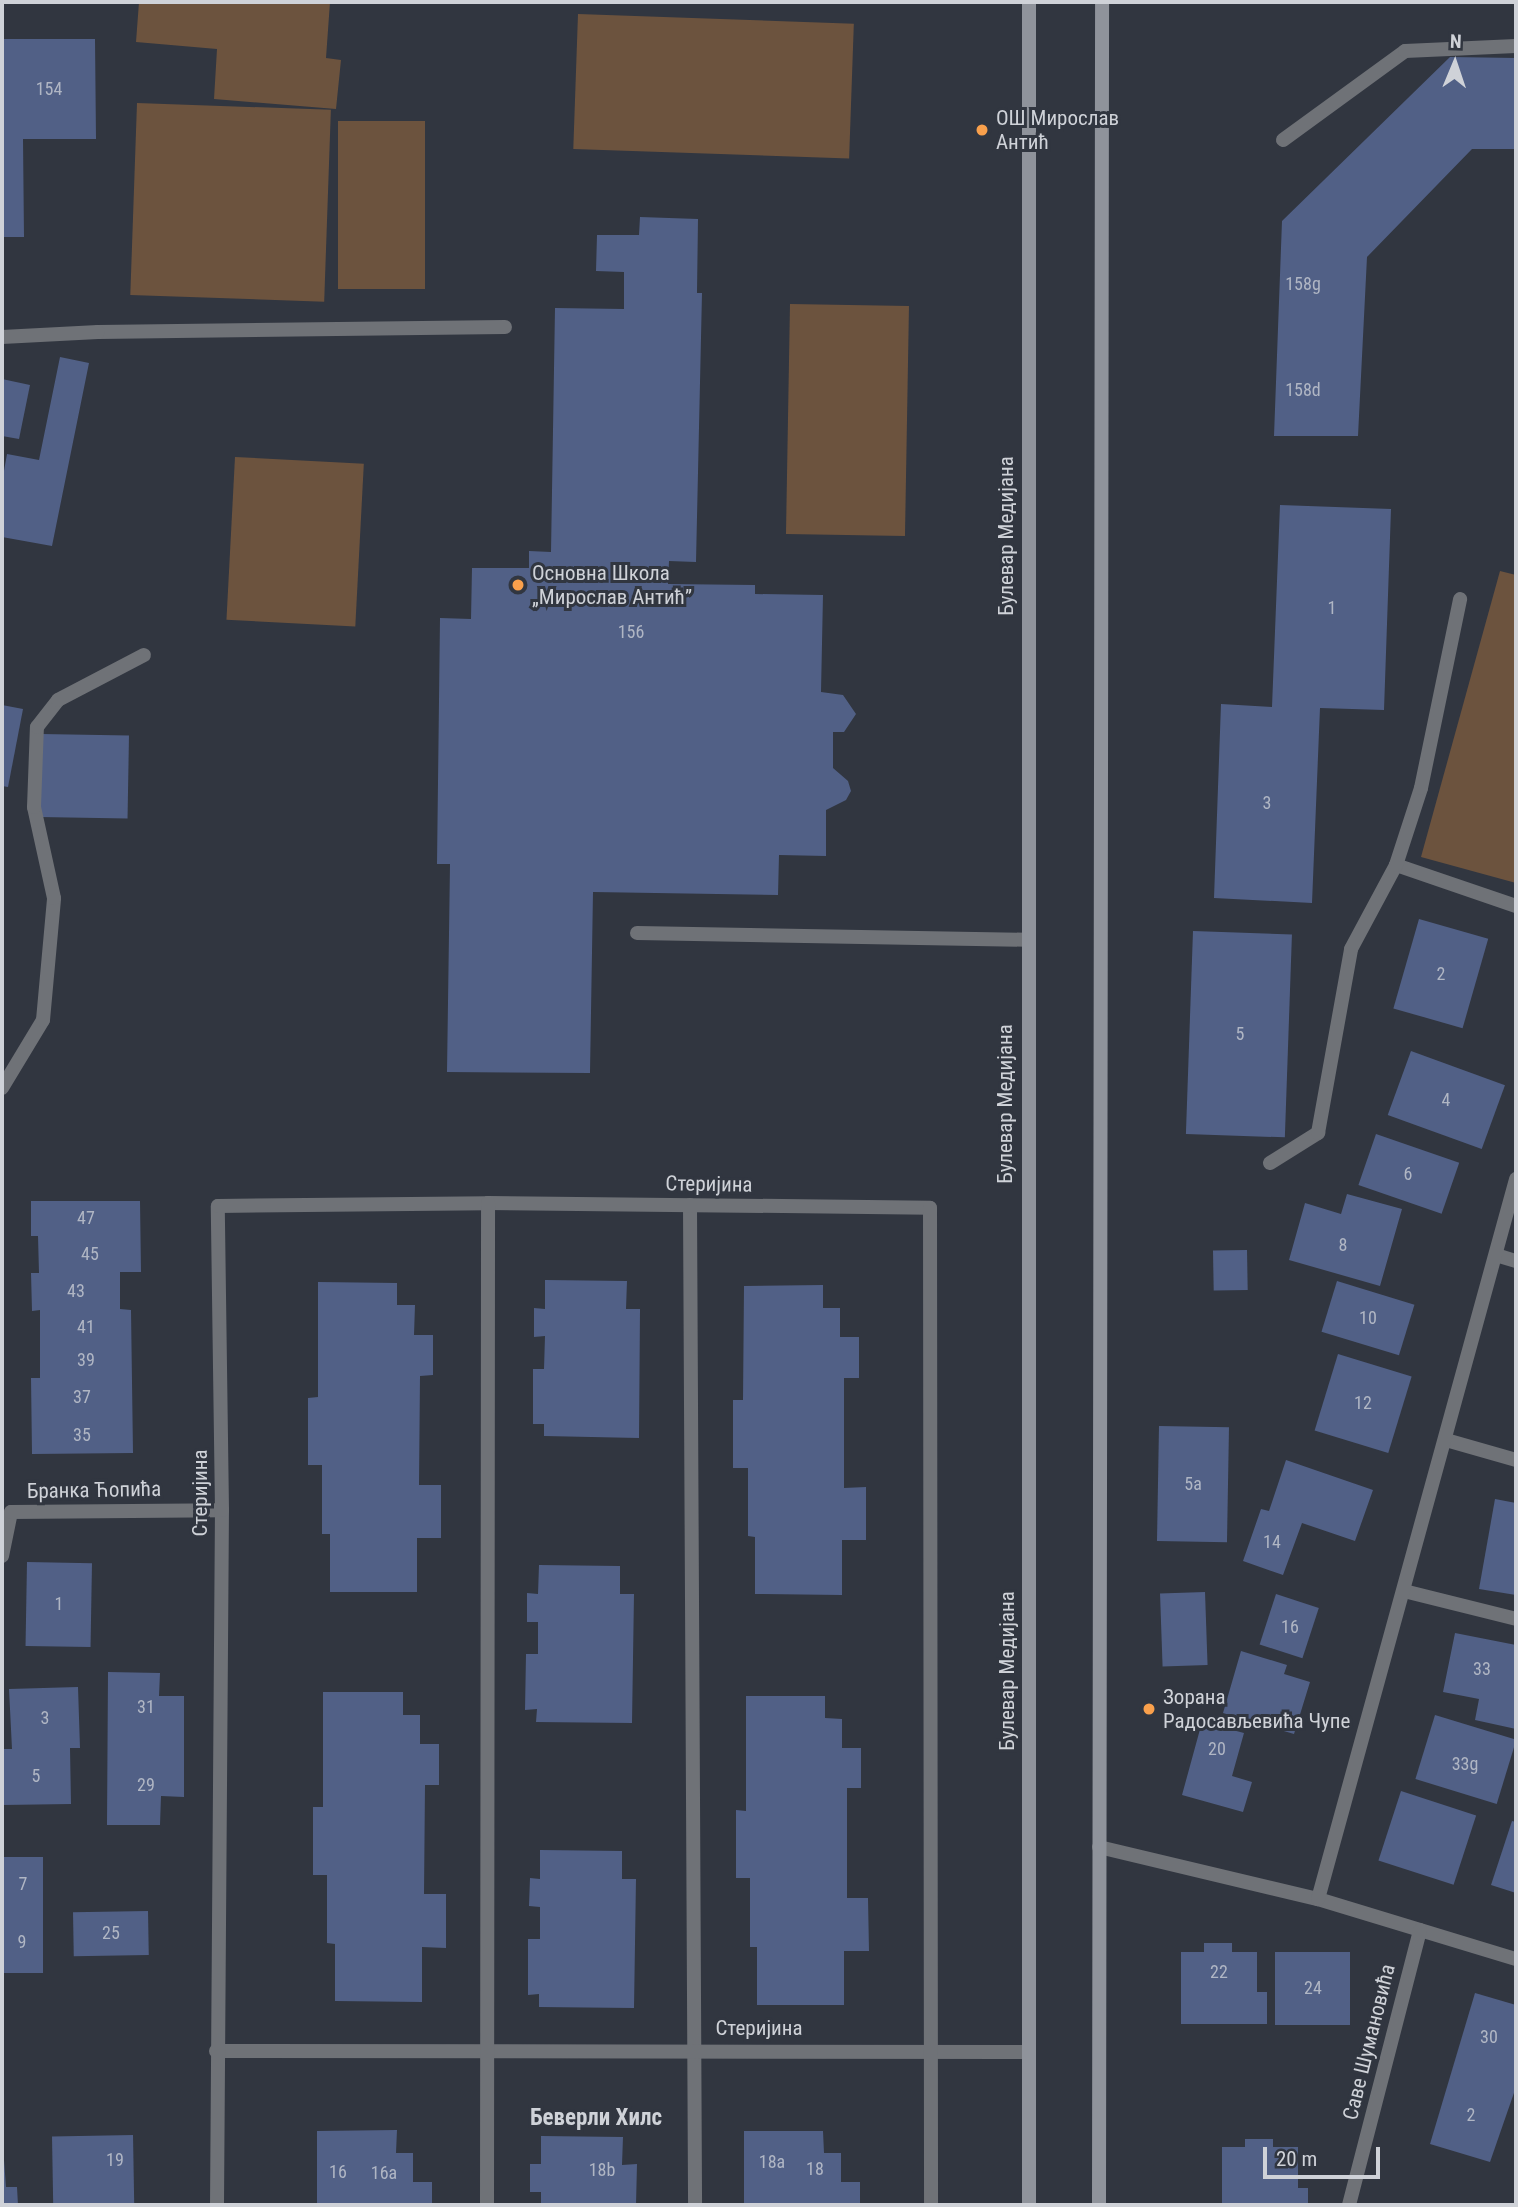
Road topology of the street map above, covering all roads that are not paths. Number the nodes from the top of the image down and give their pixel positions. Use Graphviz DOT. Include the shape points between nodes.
graph roads {
  1 [pos="1029,2"];
  2 [pos="1102,2"];
  3 [pos="1516,46"];
  4 [pos="1283,140"];
  5 [pos="505,327"];
  6 [pos="2,337"];
  7 [pos="1460,600"];
  8 [pos="145,655"];
  9 [pos="1396,865"];
  10 [pos="1516,906"];
  11 [pos="637,933"];
  12 [pos="1026,940"];
  13 [pos="2,1088"];
  14 [pos="1270,1163"];
  15 [pos="1516,1179"];
  16 [pos="488,1203"];
  17 [pos="690,1205"];
  18 [pos="1496,1255"];
  19 [pos="1516,1261"];
  20 [pos="1446,1440"];
  21 [pos="1516,1460"];
  22 [pos="222,1510"];
  23 [pos="2,1556"];
  24 [pos="1404,1591"];
  25 [pos="1516,1619"];
  26 [pos="1099,1847"];
  27 [pos="1318,1899"];
  28 [pos="1420,1930"];
  29 [pos="1516,1959"];
  30 [pos="695,2049"];
  31 [pos="216,2051"];
  32 [pos="930,2051"];
  33 [pos="488,2052"];
  34 [pos="1029,2052"];
  35 [pos="217,2205"];
  36 [pos="487,2205"];
  37 [pos="695,2205"];
  38 [pos="931,2205"];
  39 [pos="1029,2205"];
  40 [pos="1099,2205"];
  41 [pos="1349,2205"];
  1 -- 12 [label="main road, Булевар Медијана"];
  2 -- 26 [label="main road"];
  3 -- 4 [label="street" via="1405,51"];
  5 -- 6 [label="street"];
  7 -- 9 [label="street" via="1421,788"];
  8 -- 13 [label="street" via="58,700 37,727 34,807 54,898 43,1020"];
  9 -- 10 [label="street"];
  9 -- 14 [label="street" via="1351,949 1318,1133"];
  11 -- 12 [label="street"];
  12 -- 34 [label="main road, Булевар Медијана"];
  15 -- 18 [label="street"];
  16 -- 17 [label="street, Стеријина"];
  16 -- 22 [label="street, Стеријина" via="218,1206"];
  16 -- 33 [label="street"];
  17 -- 30 [label="street"];
  17 -- 32 [label="street, Стеријина" via="930,1208"];
  18 -- 19 [label="street"];
  18 -- 20 [label="street"];
  20 -- 21 [label="street"];
  20 -- 24 [label="street"];
  22 -- 23 [label="street, Бранка Ћопића" via="11,1512"];
  22 -- 31 [label="street, Стеријина"];
  24 -- 25 [label="street"];
  24 -- 27 [label="street"];
  26 -- 27 [label="street"];
  26 -- 40 [label="main road"];
  27 -- 28 [label="street"];
  28 -- 29 [label="street"];
  28 -- 41 [label="street, Саве Шумановића"];
  30 -- 32 [label="street, Стеријина"];
  30 -- 33 [label="street, Стеријина"];
  30 -- 37 [label="street"];
  31 -- 33 [label="street, Стеријина"];
  31 -- 35 [label="street, Стеријина"];
  32 -- 34 [label="street, Стеријина"];
  32 -- 38 [label="street"];
  33 -- 36 [label="street"];
  34 -- 39 [label="main road, Булевар Медијана"];
}
